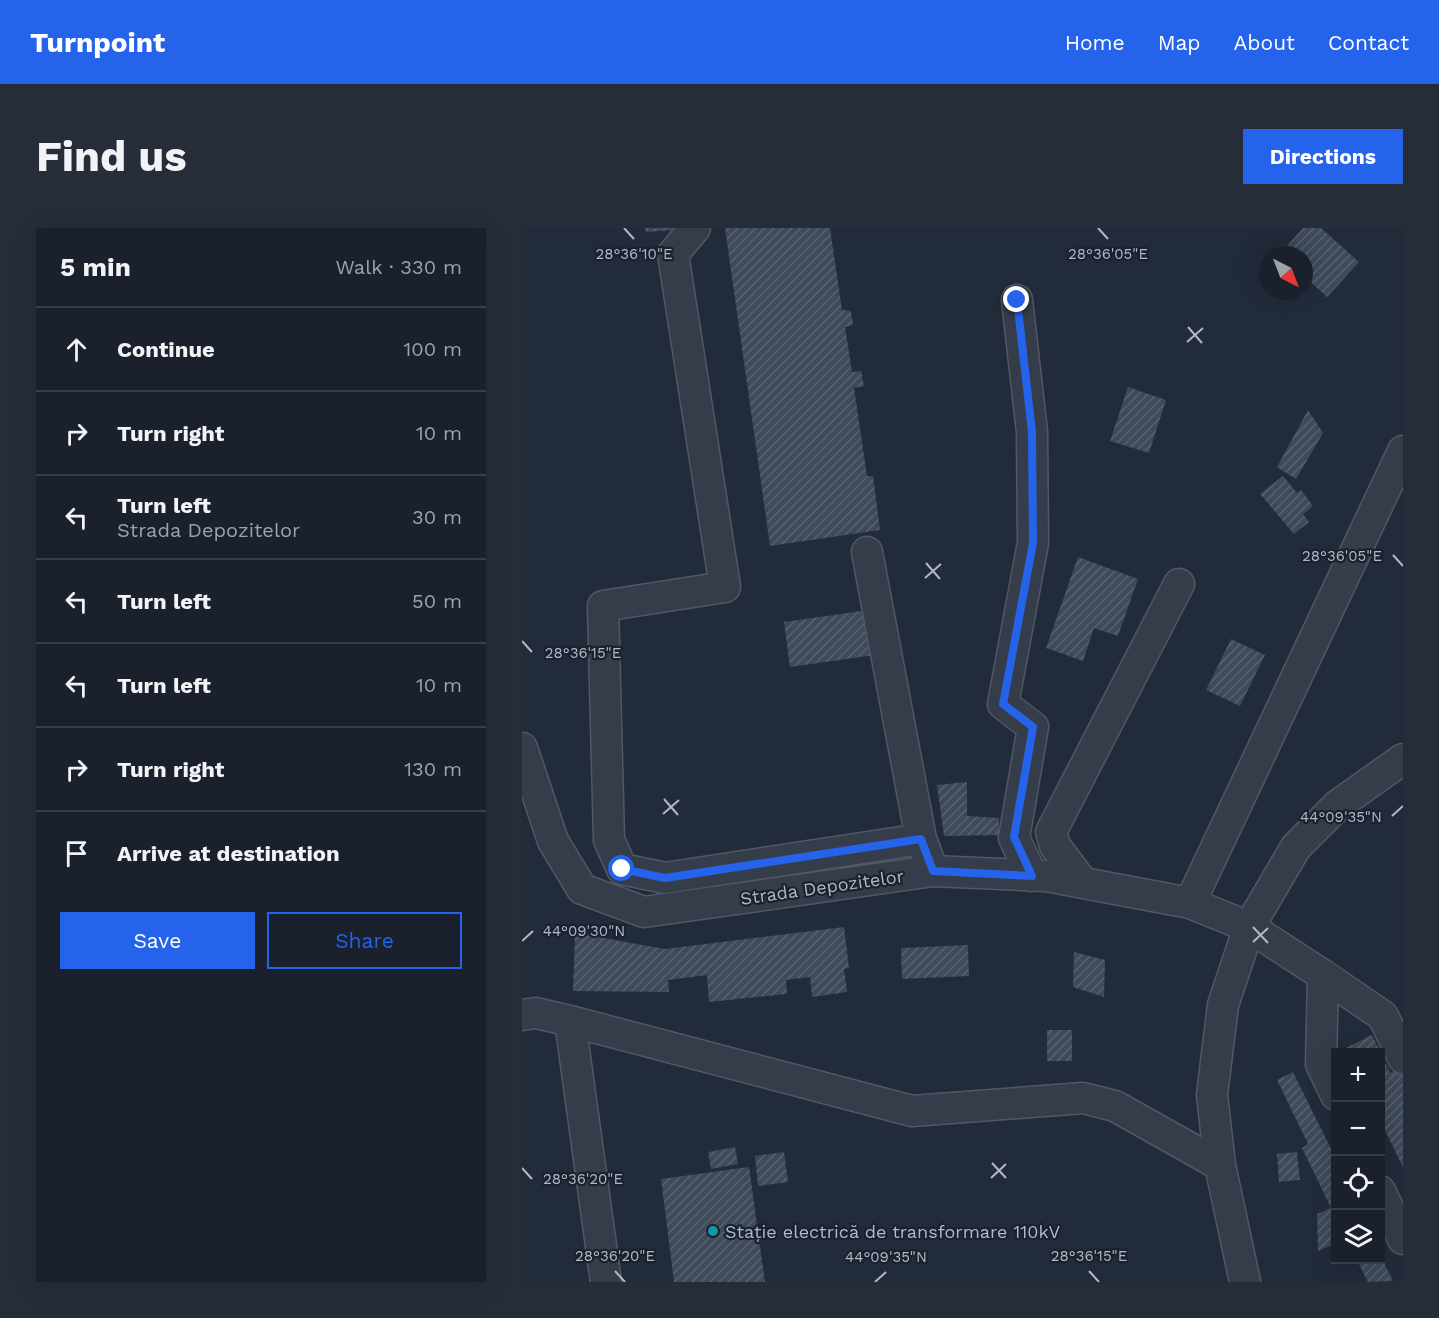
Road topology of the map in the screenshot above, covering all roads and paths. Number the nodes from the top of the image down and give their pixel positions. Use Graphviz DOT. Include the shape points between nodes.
graph roads {
  1 [pos="695,228"];
  2 [pos="1017,300"];
  3 [pos="1403,451"];
  4 [pos="867,552"];
  5 [pos="1179,584"];
  6 [pos="522,748"];
  7 [pos="1403,759"];
  8 [pos="921,839"];
  9 [pos="933,871"];
  10 [pos="1032,876"];
  11 [pos="1083,883"];
  12 [pos="1190,903"];
  13 [pos="1249,927"];
  14 [pos="1323,975"];
  15 [pos="522,1015"];
  16 [pos="570,1021"];
  17 [pos="1403,1058"];
  18 [pos="1331,1086"];
  19 [pos="1220,1165"];
  20 [pos="1385,1201"];
  21 [pos="1403,1239"];
  22 [pos="606,1282"];
  23 [pos="1245,1282"];
  1 -- 8 [label="street" via="673,254 725,587 603,606 609,840 622,869 665,878"];
  2 -- 10 [label="street" via="1032,432 1033,543 1003,704 1033,727 1014,837"];
  3 -- 12 [label="street"];
  4 -- 8 [label="street"];
  5 -- 11 [label="street" via="1051,832 1055,846"];
  6 -- 9 [label="street, Strada Depozitelor" via="553,841 582,889 644,912"];
  7 -- 13 [label="street" via="1338,805 1296,847"];
  8 -- 9 [label="street"];
  9 -- 10 [label="street, Strada Depozitelor"];
  10 -- 11 [label="street, Strada Depozitelor"];
  11 -- 12 [label="street, Strada Depozitelor"];
  12 -- 13 [label="street, Strada Depozitelor"];
  13 -- 14 [label="street, Strada Depozitelor"];
  13 -- 19 [label="street" via="1222,1005 1212,1095"];
  14 -- 17 [label="street, Strada Depozitelor" via="1383,1016"];
  14 -- 18 [label="street" via="1321,1064"];
  15 -- 16 [label="street" via="536,1013"];
  16 -- 19 [label="street" via="912,1111 1083,1098 1115,1106"];
  16 -- 22 [label="street"];
  19 -- 23 [label="street"];
  20 -- 21 [label="street"];
}
